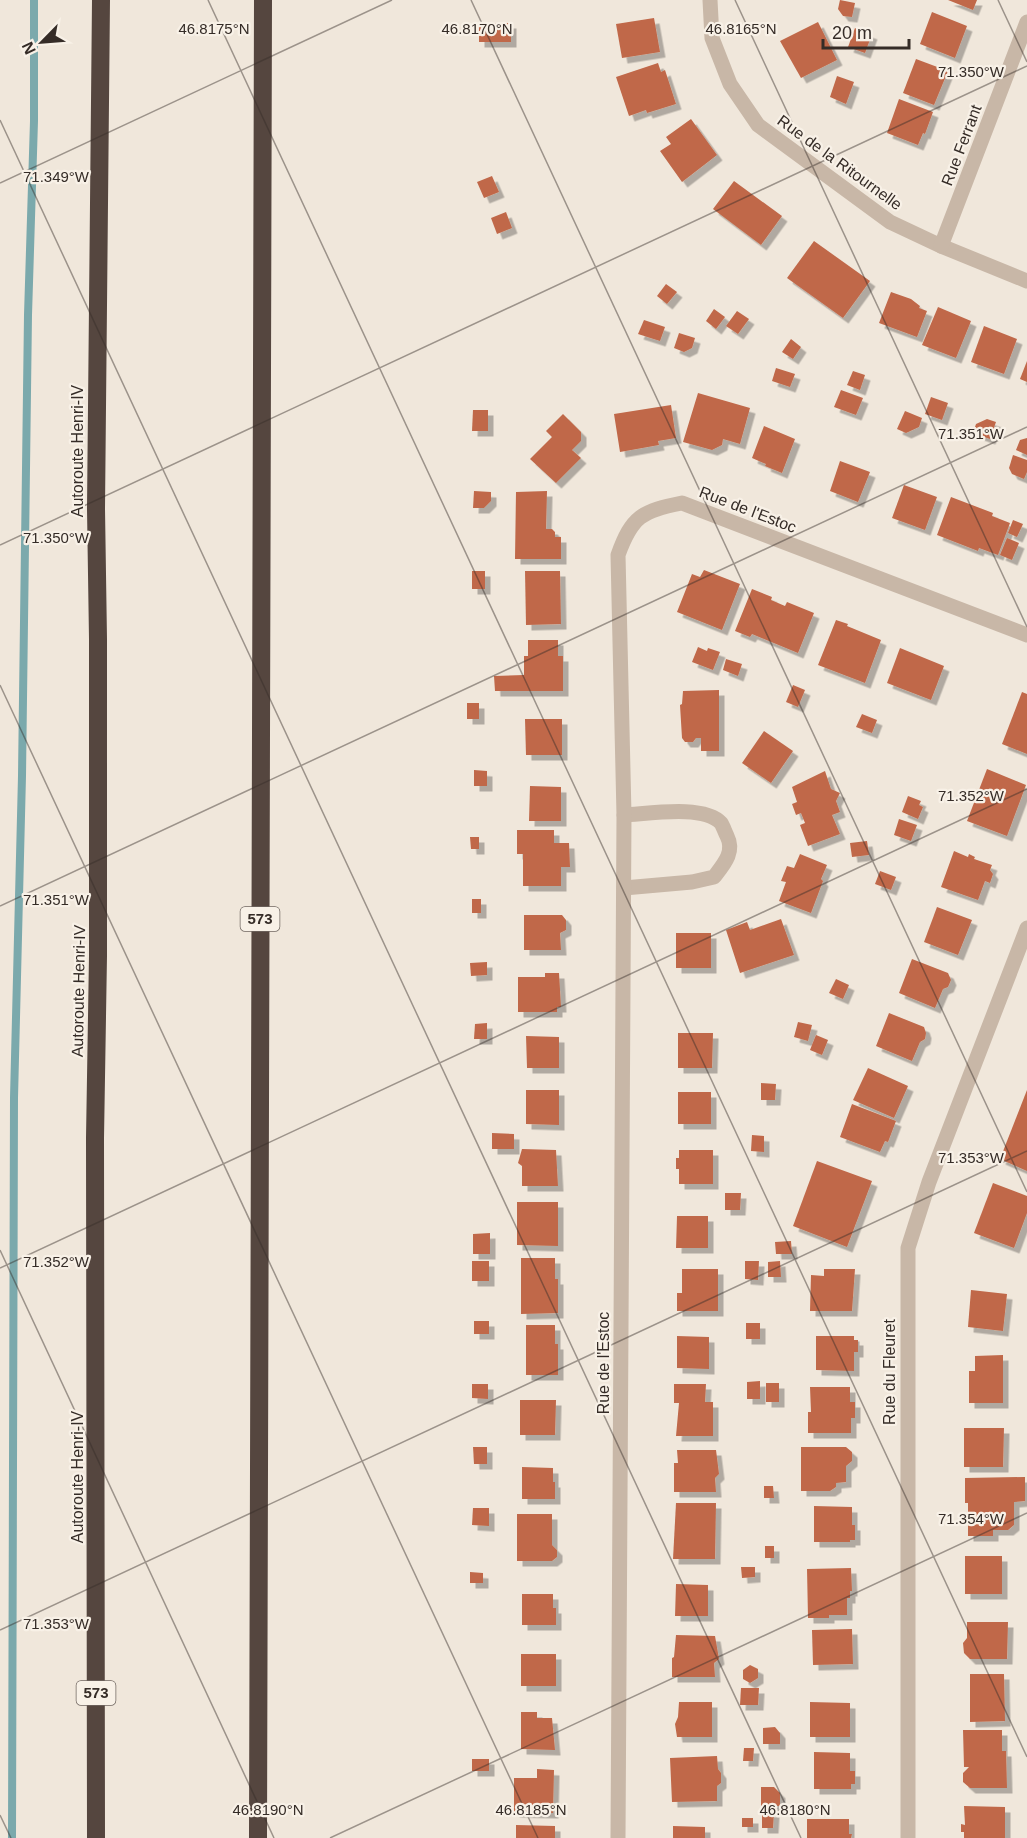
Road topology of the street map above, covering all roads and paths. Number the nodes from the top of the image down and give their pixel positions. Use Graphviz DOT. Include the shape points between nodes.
graph roads {
  1 [pos="101,0"];
  2 [pos="263,0"];
  3 [pos="710,0"];
  4 [pos="1027,22"];
  5 [pos="941,246"];
  6 [pos="1027,281"];
  7 [pos="1027,635"];
  8 [pos="624,815"];
  9 [pos="624,888"];
  10 [pos="1027,928"];
  11 [pos="96,1838"];
  12 [pos="258,1838"];
  13 [pos="618,1838"];
  14 [pos="908,1838"];
  1 -- 11 [label="highway, Autoroute Henri-IV / 573" via="96,509"];
  2 -- 12 [label="highway, 573"];
  3 -- 5 [label="street, Rue de la Ritournelle" via="712,38 730,84 758,125 890,222"];
  4 -- 5 [label="street, Rue Ferrant"];
  5 -- 6 [label="street, Rue de la Ritournelle"];
  7 -- 8 [label="street, Rue de l'Estoc" via="682,503 655,508 639,517 625,534 618,555"];
  8 -- 9 [label="street, Rue de l'Estoc"];
  8 -- 9 [label="street" via="703,813 721,822 730,843 728,860 714,877"];
  9 -- 13 [label="street, Rue de l'Estoc"];
  10 -- 14 [label="street, Rue du Fleuret" via="929,1182 908,1248"];
}
